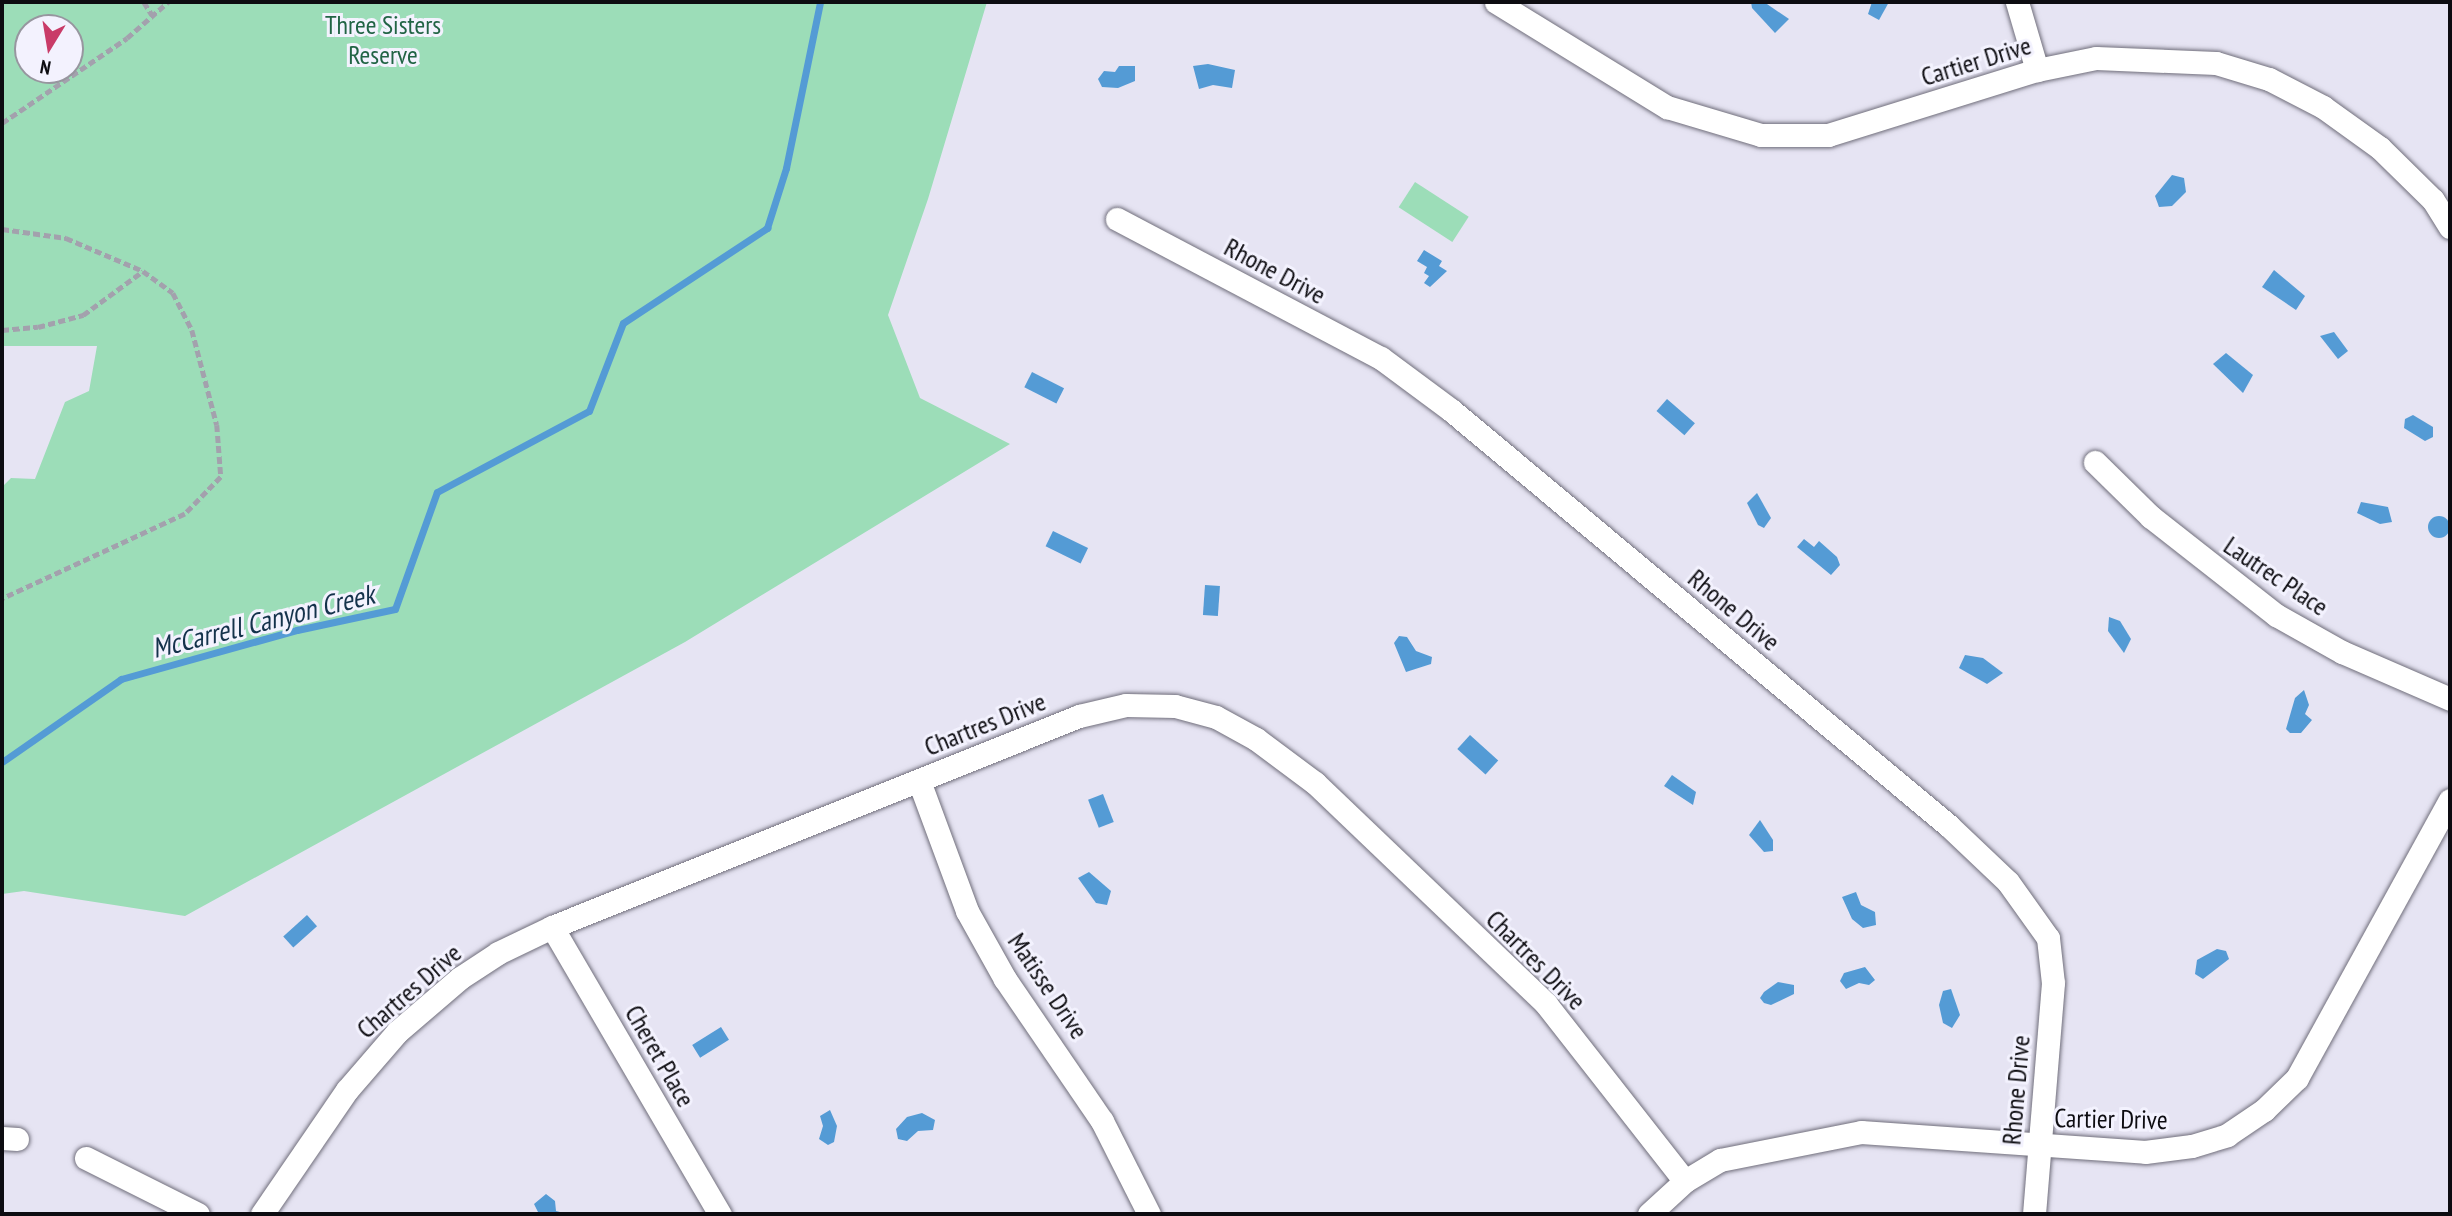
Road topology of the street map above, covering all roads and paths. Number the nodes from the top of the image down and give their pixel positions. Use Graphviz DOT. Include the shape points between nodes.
graph roads {
  1 [pos="144,2"];
  2 [pos="168,2"];
  3 [pos="1496,2"];
  4 [pos="2017,2"];
  5 [pos="152,15"];
  6 [pos="2036,71"];
  7 [pos="2,123"];
  8 [pos="2442,192"];
  9 [pos="1117,219"];
  10 [pos="2450,227"];
  11 [pos="2,229"];
  12 [pos="143,271"];
  13 [pos="2,330"];
  14 [pos="2095,462"];
  15 [pos="2,599"];
  16 [pos="2450,699"];
  17 [pos="919,781"];
  18 [pos="2450,800"];
  19 [pos="552,927"];
  20 [pos="2039,1146"];
  21 [pos="86,1158"];
  22 [pos="1685,1181"];
  23 [pos="198,1214"];
  24 [pos="262,1214"];
  25 [pos="720,1214"];
  26 [pos="1149,1214"];
  27 [pos="1648,1214"];
  28 [pos="2034,1214"];
  1 -- 5 [label="path"];
  2 -- 5 [label="path"];
  3 -- 6 [label="street, Cartier Drive" via="1667,107 1761,135 1828,135"];
  4 -- 6 [label="street"];
  5 -- 7 [label="path" via="127,38"];
  6 -- 8 [label="street, Cartier Drive" via="2096,58 2216,63 2269,79 2323,107"];
  8 -- 10 [label="street, Cartier Drive"];
  9 -- 20 [label="street, Rhone Drive" via="1381,358 1451,410 2008,882 2048,938 2053,983"];
  11 -- 12 [label="path" via="66,238"];
  12 -- 13 [label="path" via="83,314 37,327"];
  12 -- 15 [label="path" via="173,293 192,330 217,425 222,477 185,514"];
  14 -- 16 [label="street, Lautrec Place" via="2151,517 2276,615 2342,652"];
  17 -- 19 [label="street, Chartres Drive"];
  17 -- 22 [label="street, Chartres Drive" via="1079,716 1126,705 1175,706 1216,718 1256,740 1315,783 1546,1004"];
  17 -- 26 [label="street, Matisse Drive" via="967,911 1005,979 1102,1121"];
  18 -- 20 [label="street, Cartier Drive" via="2297,1078 2263,1110 2227,1135 2192,1146 2145,1152"];
  19 -- 24 [label="street, Chartres Drive" via="460,978 397,1032 347,1090"];
  19 -- 25 [label="street, Cheret Place"];
  20 -- 22 [label="street, Cartier Drive" via="1861,1132 1720,1160"];
  20 -- 28 [label="street, Rhone Drive"];
  21 -- 23 [label="street"];
  22 -- 27 [label="street, Cartier Drive"];
}
